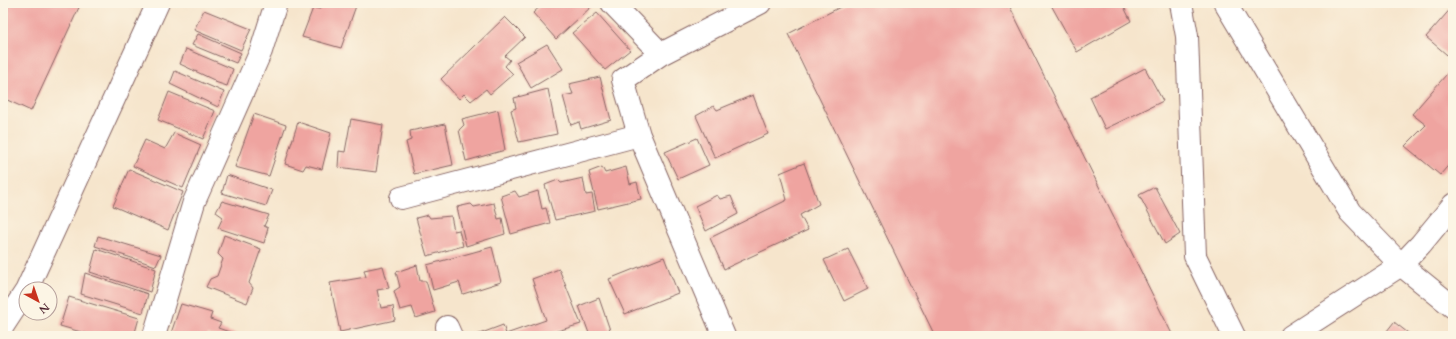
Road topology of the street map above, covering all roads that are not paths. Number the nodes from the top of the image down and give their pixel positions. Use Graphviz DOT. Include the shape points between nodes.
graph roads {
  1 [pos="158,3"];
  2 [pos="276,3"];
  3 [pos="612,3"];
  4 [pos="760,3"];
  5 [pos="1181,3"];
  6 [pos="1225,3"];
  7 [pos="661,54"];
  8 [pos="639,135"];
  9 [pos="401,198"];
  10 [pos="1453,205"];
  11 [pos="1401,265"];
  12 [pos="30,281"];
  13 [pos="18,303"];
  14 [pos="1453,307"];
  15 [pos="3,326"];
  16 [pos="154,336"];
  17 [pos="723,336"];
  18 [pos="1234,336"];
  19 [pos="1291,336"];
  1 -- 12 [label="street"];
  2 -- 16 [label="street" via="261,51 194,202"];
  3 -- 7 [label="street"];
  4 -- 7 [label="street"];
  5 -- 18 [label="street" via="1187,36 1195,256"];
  6 -- 11 [label="street" via="1350,212"];
  7 -- 8 [label="street" via="623,80"];
  8 -- 9 [label="street"];
  8 -- 17 [label="street"];
  10 -- 11 [label="street"];
  11 -- 14 [label="street"];
  11 -- 19 [label="street"];
  13 -- 15 [label="street"];
}
